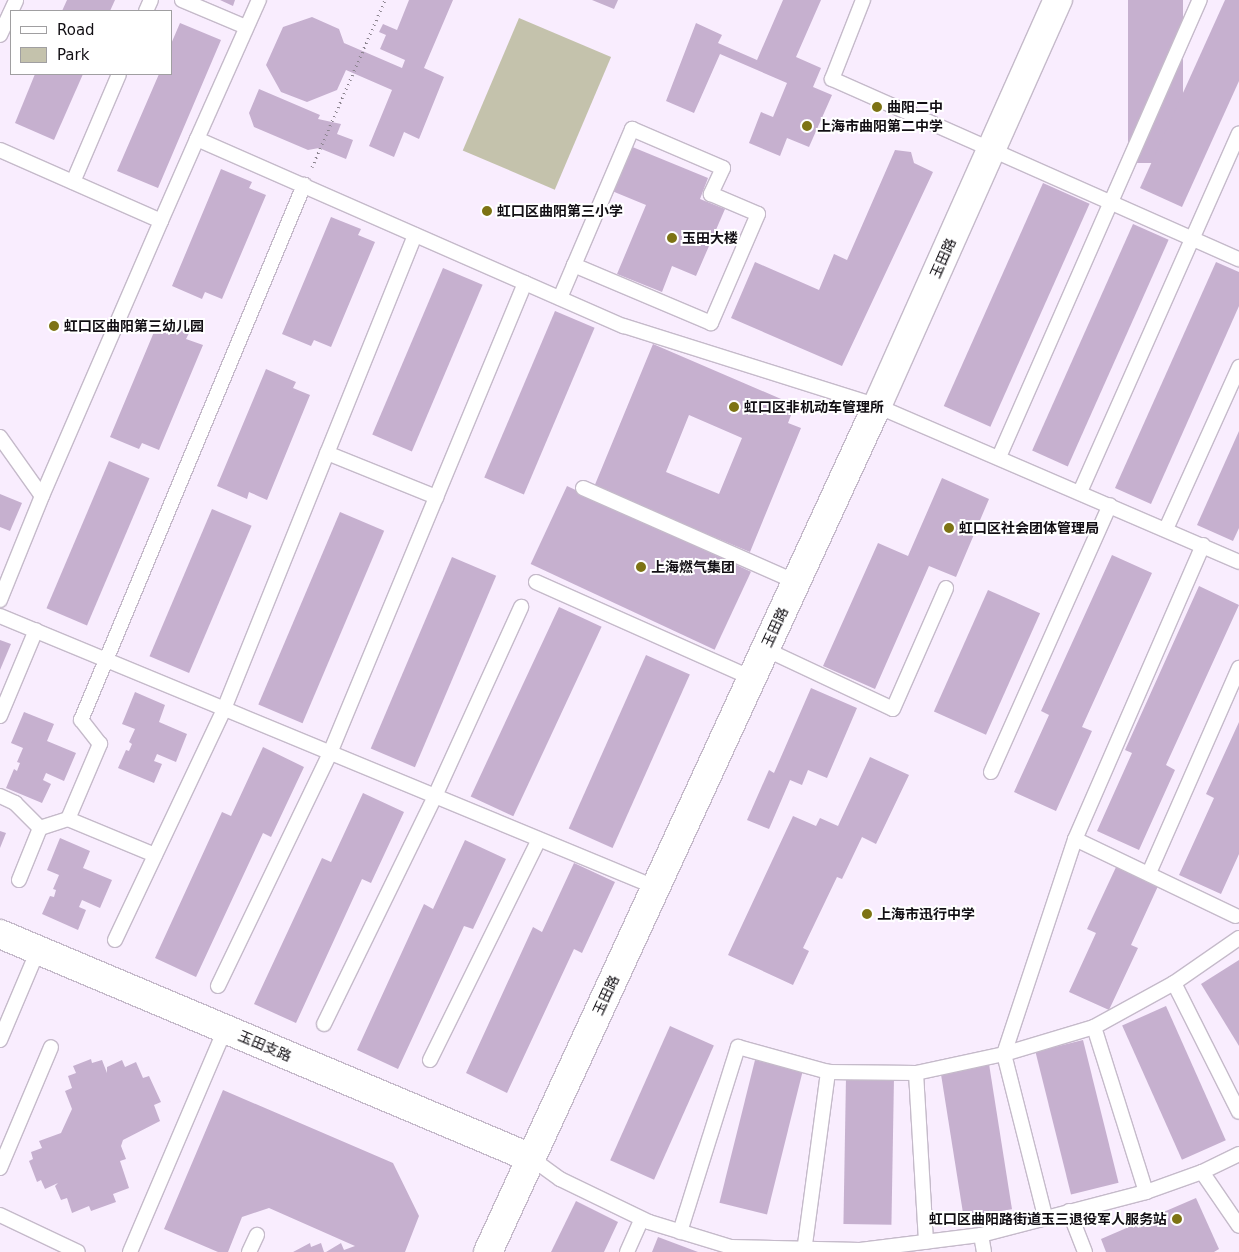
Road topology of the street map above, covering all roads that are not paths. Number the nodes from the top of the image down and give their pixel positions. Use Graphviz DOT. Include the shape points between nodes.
graph roads {
  1 [pos="182,0"];
  2 [pos="258,0"];
  3 [pos="863,0"];
  4 [pos="1058,0"];
  5 [pos="1200,0"];
  6 [pos="10,13"];
  7 [pos="246,27"];
  8 [pos="0,35"];
  9 [pos="119,75"];
  10 [pos="1239,134"];
  11 [pos="196,139"];
  12 [pos="992,149"];
  13 [pos="0,150"];
  14 [pos="74,182"];
  15 [pos="304,186"];
  16 [pos="1112,203"];
  17 [pos="161,221"];
  18 [pos="416,235"];
  19 [pos="1192,238"];
  20 [pos="1239,259"];
  21 [pos="574,265"];
  22 [pos="525,283"];
  23 [pos="560,298"];
  24 [pos="1239,367"];
  25 [pos="877,406"];
  26 [pos="1,442"];
  27 [pos="327,453"];
  28 [pos="999,457"];
  29 [pos="583,488"];
  30 [pos="1080,492"];
  31 [pos="42,496"];
  32 [pos="436,497"];
  33 [pos="1110,505"];
  34 [pos="1166,529"];
  35 [pos="1203,545"];
  36 [pos="1239,562"];
  37 [pos="536,582"];
  38 [pos="796,582"];
  39 [pos="946,588"];
  40 [pos="0,600"];
  41 [pos="521,607"];
  42 [pos="0,616"];
  43 [pos="36,630"];
  44 [pos="765,649"];
  45 [pos="106,661"];
  46 [pos="1239,668"];
  47 [pos="752,678"];
  48 [pos="224,709"];
  49 [pos="0,716"];
  50 [pos="330,753"];
  51 [pos="991,772"];
  52 [pos="0,796"];
  53 [pos="435,796"];
  54 [pos="68,819"];
  55 [pos="40,828"];
  56 [pos="539,839"];
  57 [pos="1075,839"];
  58 [pos="155,855"];
  59 [pos="1149,873"];
  60 [pos="19,880"];
  61 [pos="655,887"];
  62 [pos="1238,915"];
  63 [pos="0,934"];
  64 [pos="1239,938"];
  65 [pos="115,940"];
  66 [pos="38,950"];
  67 [pos="1174,984"];
  68 [pos="218,986"];
  69 [pos="324,1024"];
  70 [pos="1094,1027"];
  71 [pos="225,1029"];
  72 [pos="0,1040"];
  73 [pos="50,1047"];
  74 [pos="1004,1054"];
  75 [pos="430,1060"];
  76 [pos="828,1072"];
  77 [pos="916,1073"];
  78 [pos="1239,1112"];
  79 [pos="1239,1154"];
  80 [pos="531,1158"];
  81 [pos="0,1168"];
  82 [pos="1202,1172"];
  83 [pos="1146,1192"];
  84 [pos="1069,1211"];
  85 [pos="0,1215"];
  86 [pos="1045,1216"];
  87 [pos="642,1219"];
  88 [pos="1239,1226"];
  89 [pos="680,1232"];
  90 [pos="257,1235"];
  91 [pos="981,1235"];
  92 [pos="926,1242"];
  93 [pos="730,1250"];
  94 [pos="805,1251"];
  95 [pos="78,1252"];
  96 [pos="130,1252"];
  97 [pos="249,1252"];
  98 [pos="488,1252"];
  99 [pos="627,1252"];
  100 [pos="984,1252"];
  101 [pos="1085,1252"];
  1 -- 7 [label="lane"];
  2 -- 7 [label="lane"];
  3 -- 12 [label="lane" via="832,79"];
  4 -- 12 [label="street, 玉田路"];
  5 -- 16 [label="lane"];
  6 -- 8 [label="lane"];
  7 -- 11 [label="lane"];
  9 -- 14 [label="lane"];
  10 -- 19 [label="lane"];
  11 -- 15 [label="lane"];
  11 -- 17 [label="lane"];
  12 -- 16 [label="lane"];
  12 -- 25 [label="street, 玉田路"];
  13 -- 14 [label="lane"];
  14 -- 17 [label="lane"];
  15 -- 18 [label="lane"];
  15 -- 45 [label="lane"];
  16 -- 19 [label="lane"];
  16 -- 28 [label="lane"];
  17 -- 31 [label="lane"];
  18 -- 22 [label="lane"];
  18 -- 27 [label="lane"];
  19 -- 20 [label="lane"];
  19 -- 30 [label="lane"];
  21 -- 21 [label="lane" via="632,129 723,168 712,194 758,214 711,324"];
  21 -- 23 [label="lane"];
  22 -- 23 [label="lane"];
  22 -- 32 [label="lane"];
  23 -- 25 [label="lane" via="624,326"];
  24 -- 34 [label="lane"];
  25 -- 28 [label="lane"];
  25 -- 38 [label="street, 玉田路"];
  26 -- 31 [label="lane"];
  27 -- 32 [label="lane"];
  27 -- 48 [label="lane"];
  28 -- 30 [label="lane"];
  29 -- 38 [label="lane"];
  30 -- 33 [label="lane"];
  31 -- 40 [label="lane"];
  32 -- 50 [label="lane"];
  33 -- 34 [label="lane"];
  33 -- 51 [label="lane"];
  34 -- 35 [label="lane"];
  35 -- 36 [label="lane"];
  35 -- 57 [label="lane"];
  37 -- 47 [label="lane"];
  38 -- 44 [label="street, 玉田路"];
  39 -- 44 [label="lane" via="893,709"];
  41 -- 53 [label="lane"];
  42 -- 43 [label="lane"];
  43 -- 45 [label="lane"];
  43 -- 49 [label="lane"];
  44 -- 47 [label="street, 玉田路"];
  45 -- 48 [label="lane"];
  45 -- 54 [label="lane" via="81,720 100,744"];
  46 -- 59 [label="lane"];
  47 -- 61 [label="street, 玉田路"];
  48 -- 50 [label="lane"];
  48 -- 58 [label="lane"];
  50 -- 53 [label="lane"];
  50 -- 68 [label="lane"];
  52 -- 55 [label="lane" via="15,804"];
  53 -- 56 [label="lane"];
  53 -- 69 [label="lane"];
  54 -- 55 [label="lane"];
  54 -- 58 [label="lane"];
  55 -- 60 [label="lane"];
  56 -- 61 [label="lane"];
  56 -- 75 [label="lane"];
  57 -- 59 [label="lane"];
  57 -- 74 [label="lane"];
  58 -- 65 [label="lane"];
  59 -- 62 [label="lane"];
  61 -- 80 [label="street, 玉田路"];
  63 -- 66 [label="street, 玉田支路"];
  64 -- 67 [label="lane"];
  66 -- 71 [label="street, 玉田支路"];
  66 -- 72 [label="lane"];
  67 -- 70 [label="lane"];
  67 -- 78 [label="lane"];
  70 -- 74 [label="lane"];
  70 -- 83 [label="lane"];
  71 -- 80 [label="street, 玉田支路"];
  71 -- 96 [label="lane"];
  73 -- 81 [label="lane"];
  74 -- 77 [label="lane"];
  74 -- 86 [label="lane"];
  76 -- 77 [label="lane"];
  76 -- 89 [label="lane" via="738,1048"];
  76 -- 94 [label="lane"];
  77 -- 92 [label="lane"];
  79 -- 82 [label="lane"];
  80 -- 87 [label="lane" via="560,1180"];
  80 -- 98 [label="street, 玉田路"];
  82 -- 83 [label="lane"];
  82 -- 88 [label="lane"];
  83 -- 84 [label="lane"];
  84 -- 86 [label="lane"];
  84 -- 101 [label="lane"];
  85 -- 95 [label="lane"];
  86 -- 91 [label="lane"];
  87 -- 89 [label="lane"];
  87 -- 99 [label="lane"];
  89 -- 93 [label="lane"];
  90 -- 97 [label="lane"];
  91 -- 92 [label="lane"];
  91 -- 100 [label="lane"];
  92 -- 94 [label="lane" via="860,1250"];
  93 -- 94 [label="lane"];
}
